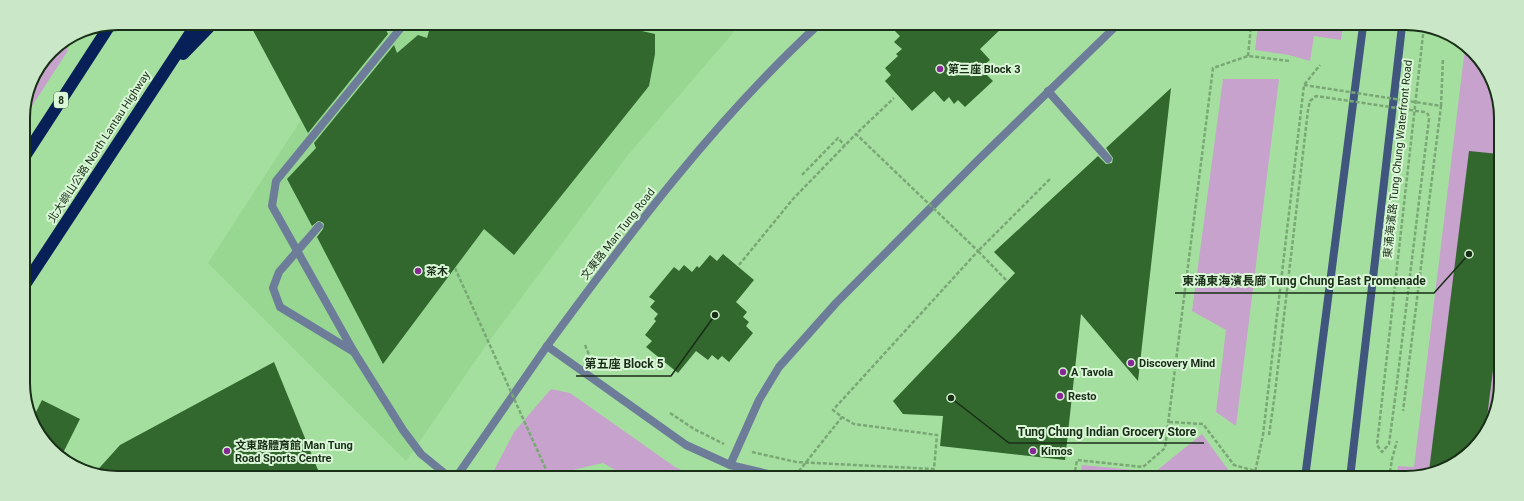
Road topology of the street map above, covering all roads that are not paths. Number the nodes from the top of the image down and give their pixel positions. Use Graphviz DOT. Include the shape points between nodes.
graph roads {
  1 [pos="192,30"];
  2 [pos="206,30"];
  3 [pos="399,30"];
  4 [pos="813,30"];
  5 [pos="1112,30"];
  6 [pos="1362,30"];
  7 [pos="1402,30"];
  8 [pos="106,31"];
  9 [pos="157,83"];
  10 [pos="1048,91"];
  11 [pos="30,148"];
  12 [pos="1108,160"];
  13 [pos="318,226"];
  14 [pos="297,250"];
  15 [pos="30,277"];
  16 [pos="547,346"];
  17 [pos="354,352"];
  18 [pos="730,465"];
  19 [pos="442,471"];
  20 [pos="460,471"];
  21 [pos="756,471"];
  22 [pos="1306,471"];
  23 [pos="1351,471"];
  1 -- 9 [label="highway, 北大嶼山公路 North Lantau Highway"];
  2 -- 9 [label="highway"];
  3 -- 14 [label="street" via="276,181 272,206"];
  4 -- 16 [label="street, 文東路 Man Tung Road" via="771,69 697,152 604,269"];
  5 -- 10 [label="street"];
  6 -- 22 [label="main road"];
  7 -- 23 [label="main road, 東涌海濱路 Tung Chung Waterfront Road"];
  8 -- 11 [label="highway, 8"];
  9 -- 15 [label="highway, 北大嶼山公路 North Lantau Highway"];
  10 -- 12 [label="street"];
  10 -- 18 [label="street" via="836,303 779,367 759,400"];
  13 -- 14 [label="street"];
  14 -- 17 [label="street"];
  14 -- 17 [label="street" via="279,272 273,288 280,306"];
  16 -- 18 [label="street" via="686,445"];
  16 -- 20 [label="street, 文東路 Man Tung Road"];
  17 -- 19 [label="street" via="403,430 421,454"];
  18 -- 21 [label="street"];
}
